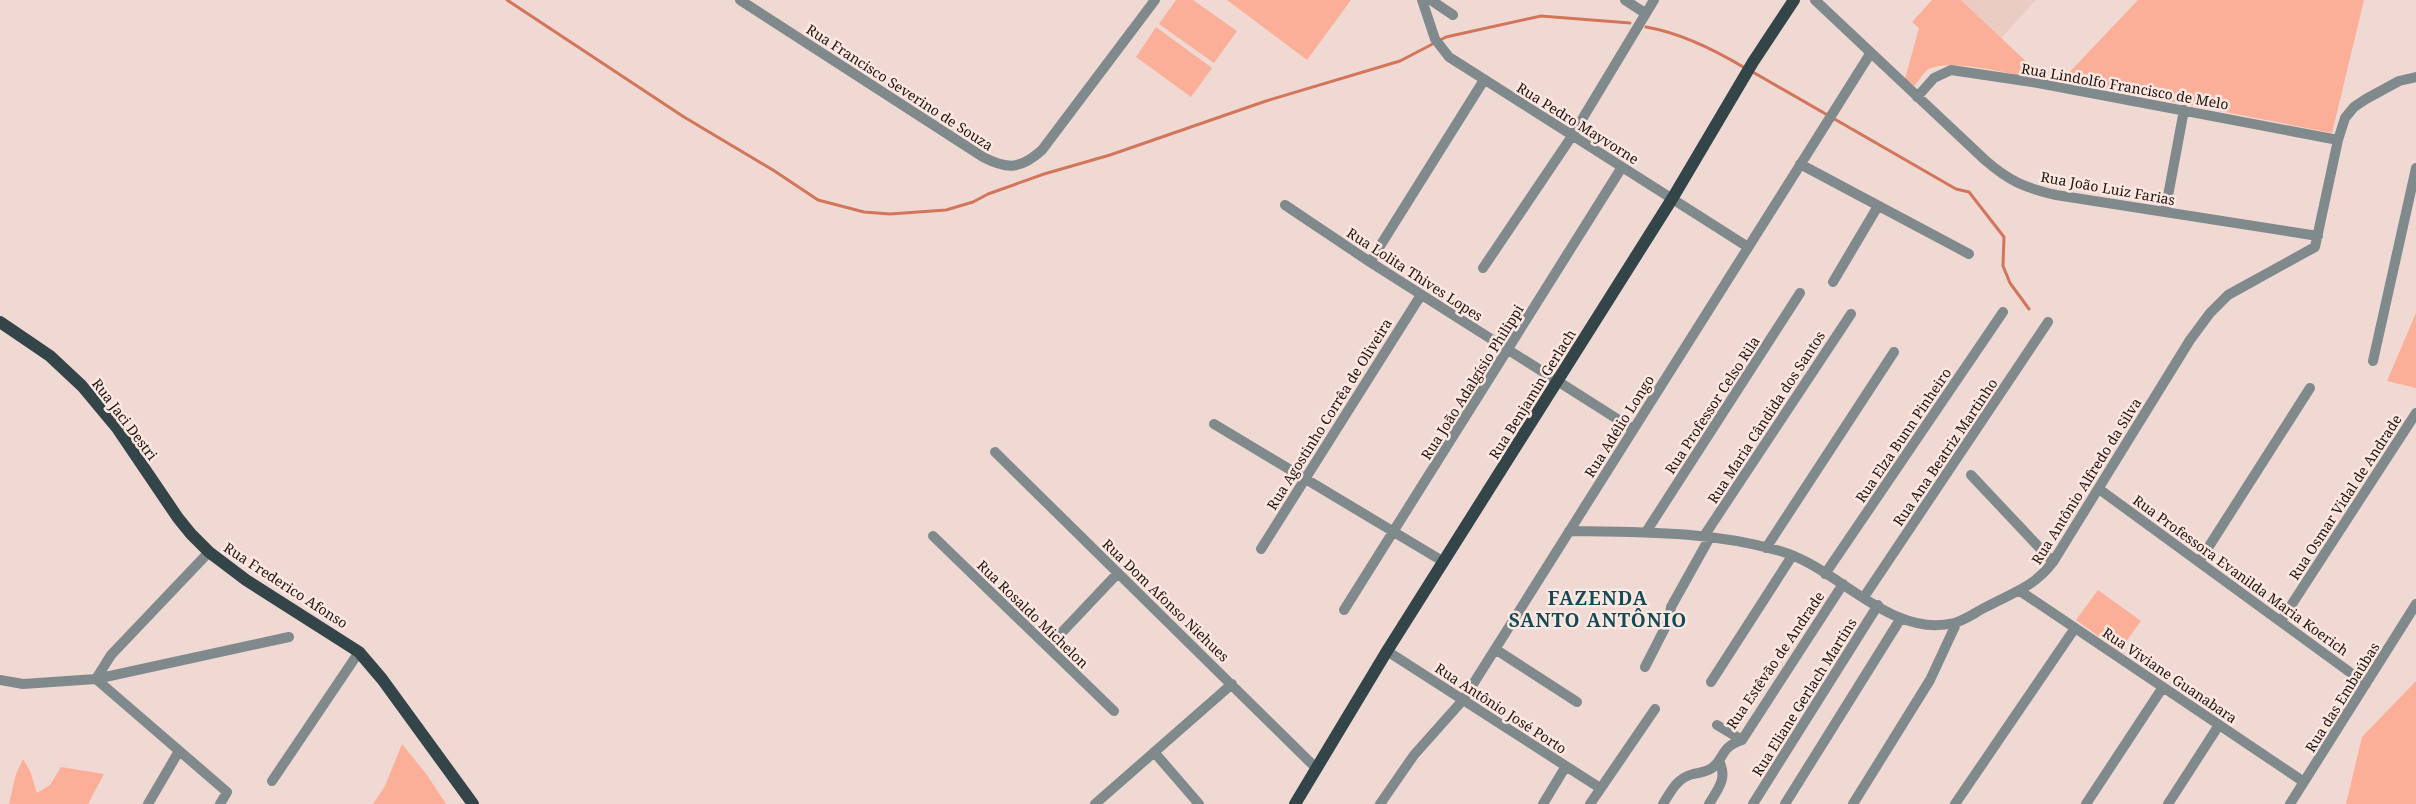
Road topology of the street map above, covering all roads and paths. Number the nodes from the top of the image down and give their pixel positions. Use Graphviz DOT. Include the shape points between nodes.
graph roads {
  1 [pos="740,0"];
  2 [pos="1155,0"];
  3 [pos="1422,0"];
  4 [pos="1431,0"];
  5 [pos="1625,0"];
  6 [pos="1654,0"];
  7 [pos="1794,0"];
  8 [pos="1815,0"];
  9 [pos="1645,13"];
  10 [pos="1453,15"];
  11 [pos="1870,54"];
  12 [pos="2416,77"];
  13 [pos="1484,80"];
  14 [pos="1918,98"];
  15 [pos="2184,110"];
  16 [pos="1572,136"];
  17 [pos="2338,140"];
  18 [pos="1800,164"];
  19 [pos="1622,167"];
  20 [pos="2416,168"];
  21 [pos="1672,199"];
  22 [pos="1285,205"];
  23 [pos="1878,206"];
  24 [pos="2165,212"];
  25 [pos="2318,236"];
  26 [pos="1748,247"];
  27 [pos="1969,254"];
  28 [pos="1370,262"];
  29 [pos="1483,268"];
  30 [pos="1833,282"];
  31 [pos="1421,294"];
  32 [pos="1800,294"];
  33 [pos="2003,312"];
  34 [pos="1851,314"];
  35 [pos="0,322"];
  36 [pos="2048,322"];
  37 [pos="1508,350"];
  38 [pos="1894,352"];
  39 [pos="2373,361"];
  40 [pos="1558,381"];
  41 [pos="2310,388"];
  42 [pos="2416,413"];
  43 [pos="1214,424"];
  44 [pos="1633,428"];
  45 [pos="995,452"];
  46 [pos="1971,475"];
  47 [pos="1305,479"];
  48 [pos="2099,489"];
  49 [pos="1569,530"];
  50 [pos="1393,532"];
  51 [pos="1646,532"];
  52 [pos="932,536"];
  53 [pos="1707,536"];
  54 [pos="1766,548"];
  55 [pos="1261,549"];
  56 [pos="209,552"];
  57 [pos="1792,556"];
  58 [pos="1444,562"];
  59 [pos="2052,562"];
  60 [pos="2199,562"];
  61 [pos="1118,573"];
  62 [pos="1826,574"];
  63 [pos="1843,584"];
  64 [pos="2020,591"];
  65 [pos="1864,597"];
  66 [pos="2416,604"];
  67 [pos="1878,605"];
  68 [pos="1344,610"];
  69 [pos="1901,618"];
  70 [pos="1957,622"];
  71 [pos="2281,622"];
  72 [pos="2074,628"];
  73 [pos="289,637"];
  74 [pos="1048,647"];
  75 [pos="1495,649"];
  76 [pos="1387,651"];
  77 [pos="360,652"];
  78 [pos="1645,667"];
  79 [pos="96,678"];
  80 [pos="0,680"];
  81 [pos="1711,682"];
  82 [pos="1232,684"];
  83 [pos="2366,684"];
  84 [pos="2163,687"];
  85 [pos="1463,700"];
  86 [pos="1577,702"];
  87 [pos="1655,708"];
  88 [pos="1114,711"];
  89 [pos="1718,725"];
  90 [pos="2219,725"];
  91 [pos="1742,740"];
  92 [pos="179,751"];
  93 [pos="1154,752"];
  94 [pos="1719,761"];
  95 [pos="1566,766"];
  96 [pos="1316,768"];
  97 [pos="272,781"];
  98 [pos="2304,782"];
  99 [pos="1600,788"];
  100 [pos="148,804"];
  101 [pos="220,804"];
  102 [pos="473,804"];
  103 [pos="1095,804"];
  104 [pos="1199,804"];
  105 [pos="1295,804"];
  106 [pos="1380,804"];
  107 [pos="1543,804"];
  108 [pos="1590,804"];
  109 [pos="1663,804"];
  110 [pos="1708,804"];
  111 [pos="1753,804"];
  112 [pos="1785,804"];
  113 [pos="1852,804"];
  114 [pos="1955,804"];
  115 [pos="2086,804"];
  116 [pos="2168,804"];
  117 [pos="2290,804"];
  1 -- 2 [label="street, Rua Francisco Severino de Souza" via="982,157 998,165 1016,166 1042,150"];
  3 -- 13 [label="street, Rua Pedro Mayvorne" via="1442,50"];
  4 -- 10 [label="street"];
  5 -- 9 [label="street"];
  6 -- 9 [label="street"];
  7 -- 21 [label="main road, Rua Benjamin Gerlach" via="1753,62"];
  8 -- 11 [label="street, Rua João Luiz Farias"];
  9 -- 16 [label="street"];
  11 -- 14 [label="street, Rua João Luiz Farias"];
  11 -- 18 [label="street, Rua Adélio Longo"];
  12 -- 17 [label="street, Rua Antônio Alfredo da Silva" via="2390,85 2360,102 2345,118"];
  13 -- 16 [label="street, Rua Pedro Mayvorne"];
  13 -- 28 [label="street"];
  14 -- 15 [label="street, Rua Lindolfo Francisco de Melo" via="1934,78 1951,70"];
  14 -- 24 [label="street, Rua João Luiz Farias" via="1997,171 2021,186 2056,195"];
  15 -- 17 [label="street, Rua Lindolfo Francisco de Melo"];
  15 -- 24 [label="street"];
  16 -- 19 [label="street, Rua Pedro Mayvorne"];
  16 -- 29 [label="street"];
  17 -- 25 [label="street, Rua Antônio Alfredo da Silva"];
  18 -- 23 [label="street"];
  18 -- 26 [label="street, Rua Adélio Longo"];
  19 -- 21 [label="street, Rua Pedro Mayvorne"];
  19 -- 37 [label="street, Rua João Adalgísio Philippi"];
  20 -- 39 [label="street"];
  21 -- 26 [label="street, Rua Pedro Mayvorne"];
  21 -- 40 [label="main road, Rua Benjamin Gerlach"];
  22 -- 28 [label="street, Rua Lolita Thives Lopes"];
  23 -- 27 [label="street"];
  23 -- 30 [label="street"];
  24 -- 25 [label="street, Rua João Luiz Farias"];
  25 -- 48 [label="street, Rua Antônio Alfredo da Silva" via="2315,247 2228,295 2210,312"];
  26 -- 44 [label="street, Rua Adélio Longo"];
  28 -- 31 [label="street, Rua Lolita Thives Lopes"];
  31 -- 37 [label="street, Rua Lolita Thives Lopes"];
  31 -- 47 [label="street, Rua Agostinho Corrêa de Oliveira"];
  32 -- 51 [label="street, Rua Professor Celso Rila"];
  33 -- 62 [label="street, Rua Elza Bunn Pinheiro"];
  34 -- 53 [label="street, Rua Maria Cândida dos Santos"];
  35 -- 56 [label="main road, Rua Jaci Destri" via="32,342 82,386 116,428 178,518"];
  36 -- 65 [label="street, Rua Ana Beatriz Martinho"];
  37 -- 40 [label="street, Rua Lolita Thives Lopes"];
  37 -- 50 [label="street, Rua João Adalgísio Philippi"];
  38 -- 54 [label="street"];
  40 -- 44 [label="street, Rua Lolita Thives Lopes"];
  40 -- 58 [label="main road, Rua Benjamin Gerlach"];
  41 -- 60 [label="street"];
  42 -- 71 [label="street, Rua Osmar Vidal de Andrade"];
  43 -- 47 [label="street"];
  44 -- 49 [label="street, Rua Adélio Longo"];
  45 -- 61 [label="street, Rua Dom Afonso Niehues"];
  46 -- 59 [label="street"];
  47 -- 50 [label="street"];
  47 -- 55 [label="street, Rua Agostinho Corrêa de Oliveira"];
  48 -- 59 [label="street, Rua Antônio Alfredo da Silva"];
  48 -- 60 [label="street, Rua Professora Evanilda Maria Koerich"];
  49 -- 51 [label="street, Rua Antônio Alfredo da Silva"];
  49 -- 75 [label="street, Rua Adélio Longo"];
  50 -- 58 [label="street"];
  50 -- 68 [label="street, Rua João Adalgísio Philippi"];
  51 -- 53 [label="street, Rua Antônio Alfredo da Silva"];
  52 -- 74 [label="street, Rua Rosaldo Michelon"];
  53 -- 54 [label="street, Rua Antônio Alfredo da Silva"];
  53 -- 78 [label="street, Rua Maria Cândida dos Santos"];
  54 -- 57 [label="street, Rua Antônio Alfredo da Silva"];
  56 -- 77 [label="main road, Rua Frederico Afonso" via="246,580"];
  56 -- 79 [label="street, Rua Frederico Afonso" via="111,655"];
  57 -- 62 [label="street, Rua Antônio Alfredo da Silva"];
  57 -- 81 [label="street"];
  58 -- 76 [label="main road, Rua Benjamin Gerlach"];
  59 -- 64 [label="street, Rua Antônio Alfredo da Silva" via="2035,582"];
  60 -- 71 [label="street, Rua Professora Evanilda Maria Koerich"];
  61 -- 74 [label="street"];
  61 -- 82 [label="street, Rua Dom Afonso Niehues"];
  62 -- 63 [label="street, Rua Antônio Alfredo da Silva"];
  63 -- 65 [label="street, Rua Antônio Alfredo da Silva"];
  63 -- 91 [label="street, Rua Estêvão de Andrade"];
  64 -- 70 [label="street, Rua Antônio Alfredo da Silva"];
  64 -- 72 [label="street, Rua Viviane Guanabara"];
  65 -- 67 [label="street, Rua Antônio Alfredo da Silva"];
  66 -- 83 [label="street, Rua das Embaúbas"];
  67 -- 69 [label="street, Rua Antônio Alfredo da Silva"];
  67 -- 111 [label="street, Rua Eliane Gerlach Martins"];
  69 -- 70 [label="street, Rua Antônio Alfredo da Silva" via="1928,625"];
  69 -- 112 [label="street"];
  70 -- 113 [label="street" via="1930,680"];
  71 -- 83 [label="street, Rua Professora Evanilda Maria Koerich"];
  72 -- 84 [label="street, Rua Viviane Guanabara"];
  72 -- 114 [label="street"];
  73 -- 79 [label="street"];
  74 -- 88 [label="street, Rua Rosaldo Michelon"];
  75 -- 85 [label="street, Rua Adélio Longo"];
  75 -- 86 [label="street"];
  76 -- 85 [label="street, Rua Antônio José Porto"];
  76 -- 96 [label="main road, Rua Benjamin Gerlach"];
  77 -- 97 [label="street"];
  77 -- 102 [label="main road, Rua Frederico Afonso"];
  79 -- 80 [label="street" via="23,684"];
  79 -- 92 [label="street"];
  82 -- 93 [label="street"];
  82 -- 96 [label="street, Rua Dom Afonso Niehues"];
  83 -- 98 [label="street, Rua das Embaúbas"];
  84 -- 90 [label="street, Rua Viviane Guanabara"];
  84 -- 115 [label="street"];
  85 -- 95 [label="street, Rua Antônio José Porto"];
  85 -- 106 [label="street, Rua Adélio Longo" via="1420,748"];
  87 -- 99 [label="street"];
  89 -- 91 [label="street"];
  90 -- 98 [label="street, Rua Viviane Guanabara"];
  90 -- 116 [label="street"];
  91 -- 94 [label="street, Rua Estêvão de Andrade" via="1727,746"];
  92 -- 100 [label="street"];
  92 -- 101 [label="street" via="227,792"];
  93 -- 103 [label="street"];
  93 -- 104 [label="street"];
  94 -- 109 [label="street, Rua Estêvão de Andrade" via="1710,769 1682,778"];
  94 -- 110 [label="street" via="1724,774"];
  95 -- 99 [label="street, Rua Antônio José Porto"];
  95 -- 107 [label="street"];
  96 -- 105 [label="main road, Rua Benjamin Gerlach"];
  98 -- 117 [label="street, Rua das Embaúbas"];
  99 -- 108 [label="street"];
}
